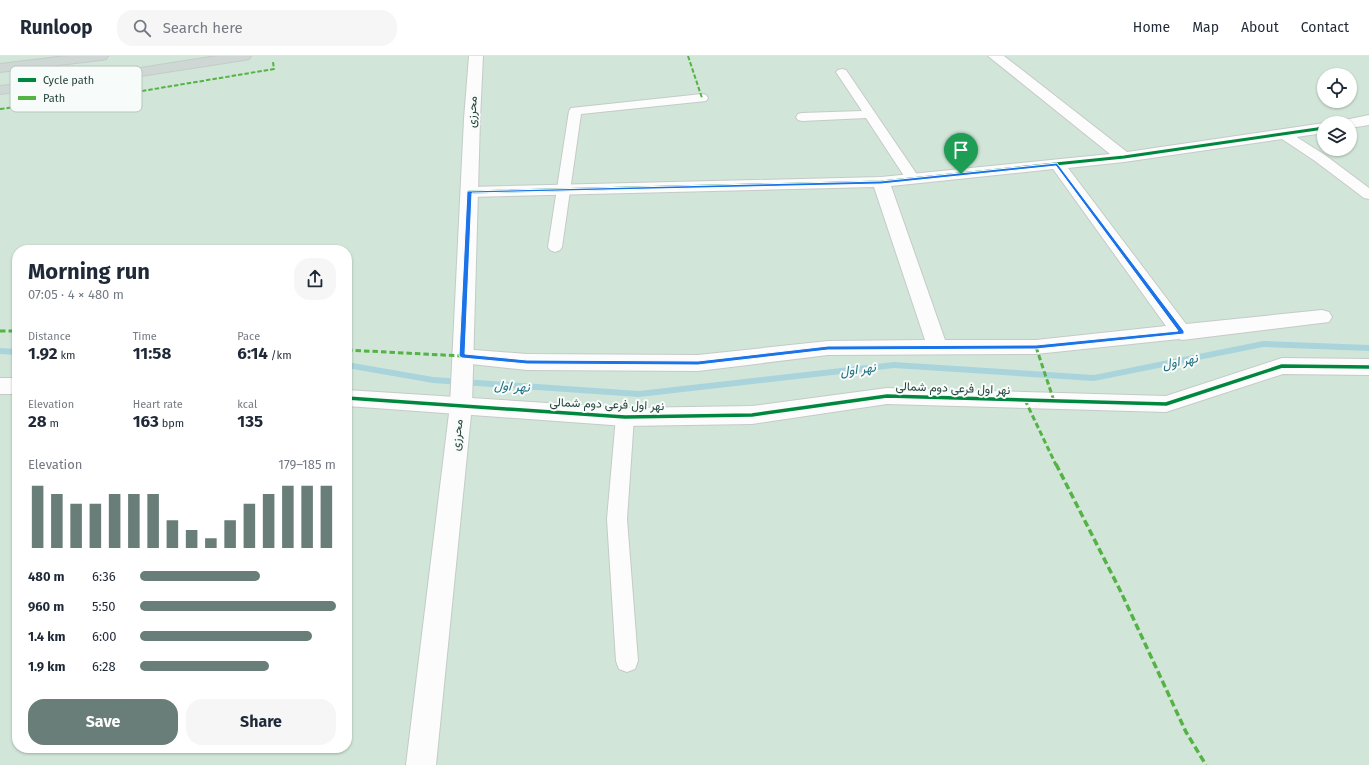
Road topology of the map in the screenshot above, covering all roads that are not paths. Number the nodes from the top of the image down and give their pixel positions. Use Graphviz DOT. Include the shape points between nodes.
graph roads {
  1 [pos="101,56"];
  2 [pos="244,56"];
  3 [pos="476,56"];
  4 [pos="995,56"];
  5 [pos="17,66"];
  6 [pos="10,67"];
  7 [pos="0,68"];
  8 [pos="142,72"];
  9 [pos="842,72"];
  10 [pos="10,89"];
  11 [pos="0,90"];
  12 [pos="702,98"];
  13 [pos="869,114"];
  14 [pos="802,117"];
  15 [pos="1369,120"];
  16 [pos="1357,122"];
  17 [pos="1317,129"];
  18 [pos="1283,134"];
  19 [pos="1124,157"];
  20 [pos="1057,164"];
  21 [pos="913,179"];
  22 [pos="881,182"];
  23 [pos="563,190"];
  24 [pos="469,192"];
  25 [pos="1369,195"];
  26 [pos="555,247"];
  27 [pos="1322,317"];
  28 [pos="1182,333"];
  29 [pos="937,347"];
  30 [pos="462,362"];
  31 [pos="1369,367"];
  32 [pos="0,386"];
  33 [pos="12,386"];
  34 [pos="352,398"];
  35 [pos="461,400"];
  36 [pos="625,417"];
  37 [pos="627,661"];
  38 [pos="421,765"];
  1 -- 5 [label="main road"];
  2 -- 8 [label="main road"];
  3 -- 24 [label="street, محرزی"];
  4 -- 19 [label="street"];
  6 -- 7 [label="main road"];
  9 -- 13 [label="lane"];
  10 -- 11 [label="main road"];
  12 -- 23 [label="lane" via="575,111"];
  13 -- 14 [label="lane"];
  13 -- 21 [label="lane"];
  15 -- 16 [label="street"];
  17 -- 18 [label="street"];
  18 -- 19 [label="street"];
  18 -- 25 [label="lane"];
  19 -- 20 [label="street"];
  20 -- 21 [label="street"];
  20 -- 28 [label="street"];
  21 -- 22 [label="street"];
  22 -- 23 [label="street"];
  22 -- 29 [label="street"];
  23 -- 24 [label="street"];
  23 -- 26 [label="lane"];
  24 -- 30 [label="street, محرزی"];
  27 -- 28 [label="street"];
  28 -- 29 [label="street" via="1036,347"];
  29 -- 30 [label="street" via="828,348 698,363"];
  30 -- 35 [label="street, محرزی"];
  31 -- 36 [label="street, نهر اول فرعی دوم شمالی" via="1282,366 1166,404 887,396 752,415"];
  32 -- 33 [label="street"];
  34 -- 35 [label="street, نهر اول فرعی دوم شمالی"];
  35 -- 36 [label="street, نهر اول فرعی دوم شمالی"];
  35 -- 38 [label="street, محرزی"];
  36 -- 37 [label="lane" via="617,519"];
}
